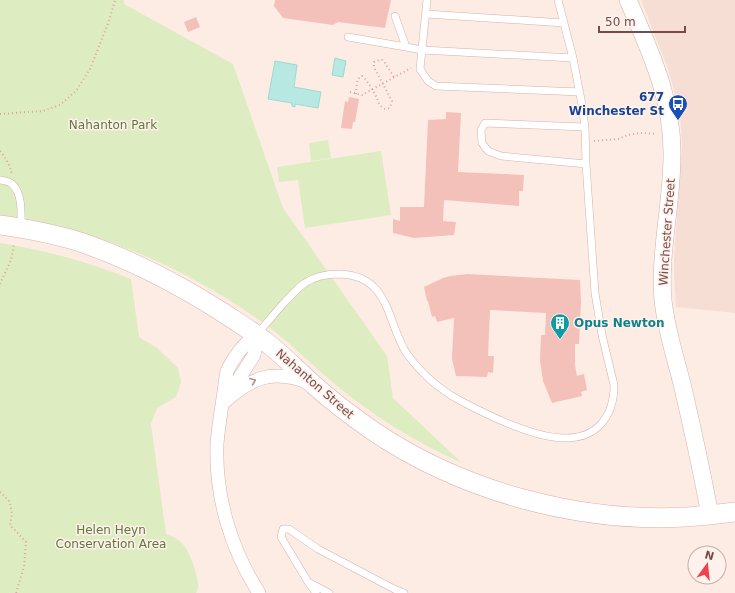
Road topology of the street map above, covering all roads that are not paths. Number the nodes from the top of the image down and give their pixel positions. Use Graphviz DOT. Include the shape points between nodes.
graph roads {
  1 [pos="427,0"];
  2 [pos="558,0"];
  3 [pos="628,0"];
  4 [pos="426,14"];
  5 [pos="395,16"];
  6 [pos="564,23"];
  7 [pos="348,37"];
  8 [pos="406,47"];
  9 [pos="422,50"];
  10 [pos="573,58"];
  11 [pos="580,92"];
  12 [pos="585,127"];
  13 [pos="586,164"];
  14 [pos="0,180"];
  15 [pos="0,225"];
  16 [pos="18,237"];
  17 [pos="256,335"];
  18 [pos="313,385"];
  19 [pos="222,404"];
  20 [pos="735,512"];
  21 [pos="710,515"];
  22 [pos="308,582"];
  23 [pos="259,593"];
  24 [pos="316,593"];
  25 [pos="329,593"];
  26 [pos="404,593"];
  1 -- 4 [label="lane"];
  2 -- 6 [label="lane"];
  3 -- 21 [label="street, Winchester Street" via="654,62 669,115 672,164 663,298 669,333 698,450"];
  4 -- 6 [label="lane"];
  4 -- 9 [label="lane"];
  5 -- 8 [label="lane"];
  6 -- 10 [label="lane"];
  7 -- 8 [label="lane"];
  8 -- 9 [label="lane"];
  9 -- 10 [label="lane"];
  9 -- 11 [label="lane" via="420,69 428,81 436,86"];
  10 -- 11 [label="lane"];
  11 -- 12 [label="lane"];
  12 -- 13 [label="lane"];
  12 -- 13 [label="lane" via="485,123 481,130 482,143 488,151 502,156"];
  13 -- 17 [label="lane" via="595,293 614,385 613,402 606,419 593,431 574,438 546,435 506,422 451,396 422,372 408,355 379,292 367,282 348,274 318,276 305,283"];
  14 -- 16 [label="lane" via="11,183 20,197"];
  15 -- 16 [label="main road, Nahanton Street"];
  16 -- 17 [label="main road, Nahanton Street" via="52,235 80,242 131,262 204,301"];
  17 -- 18 [label="main road, Nahanton Street" via="280,353"];
  17 -- 19 [label="street" via="254,355"];
  19 -- 18 [label="street, one-way" via="245,385 262,378 285,377"];
  18 -- 21 [label="main road, Nahanton Street" via="358,420 399,446 448,472 524,499 610,515 660,518"];
  19 -- 23 [label="street" via="217,451 224,508 237,552"];
  20 -- 21 [label="main road, Nahanton Street"];
  22 -- 24 [label="lane"];
  22 -- 25 [label="lane"];
  22 -- 26 [label="lane" via="281,536 283,529 289,529 318,549"];
}
